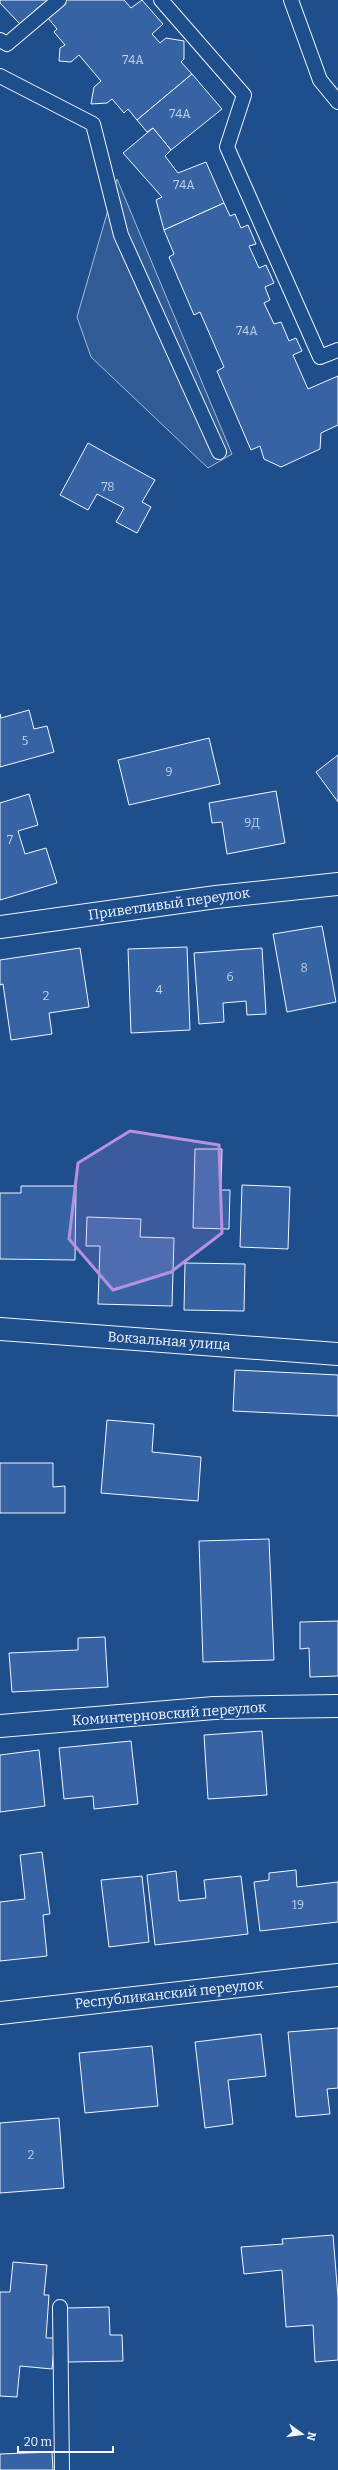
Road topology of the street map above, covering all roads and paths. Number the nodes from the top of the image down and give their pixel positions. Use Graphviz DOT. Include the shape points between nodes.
graph roads {
  1 [pos="59,0"];
  2 [pos="161,0"];
  3 [pos="291,0"];
  4 [pos="0,40"];
  5 [pos="0,76"];
  6 [pos="338,102"];
  7 [pos="338,350"];
  8 [pos="219,452"];
  9 [pos="338,884"];
  10 [pos="0,927"];
  11 [pos="0,1329"];
  12 [pos="338,1354"];
  13 [pos="338,1706"];
  14 [pos="0,1726"];
  15 [pos="338,1974"];
  16 [pos="0,2013"];
  17 [pos="60,2307"];
  18 [pos="62,2470"];
  1 -- 4 [label="lane" via="7,44"];
  2 -- 7 [label="lane" via="244,95 227,147 320,357"];
  3 -- 6 [label="lane" via="320,80"];
  5 -- 8 [label="lane" via="93,124 121,235"];
  9 -- 10 [label="street, Приветливый переулок" via="216,897"];
  11 -- 12 [label="street, Вокзальная улица"];
  13 -- 14 [label="street, Коминтерновский переулок" via="214,1708"];
  15 -- 16 [label="street, Республиканский переулок"];
  17 -- 18 [label="lane"];
}
